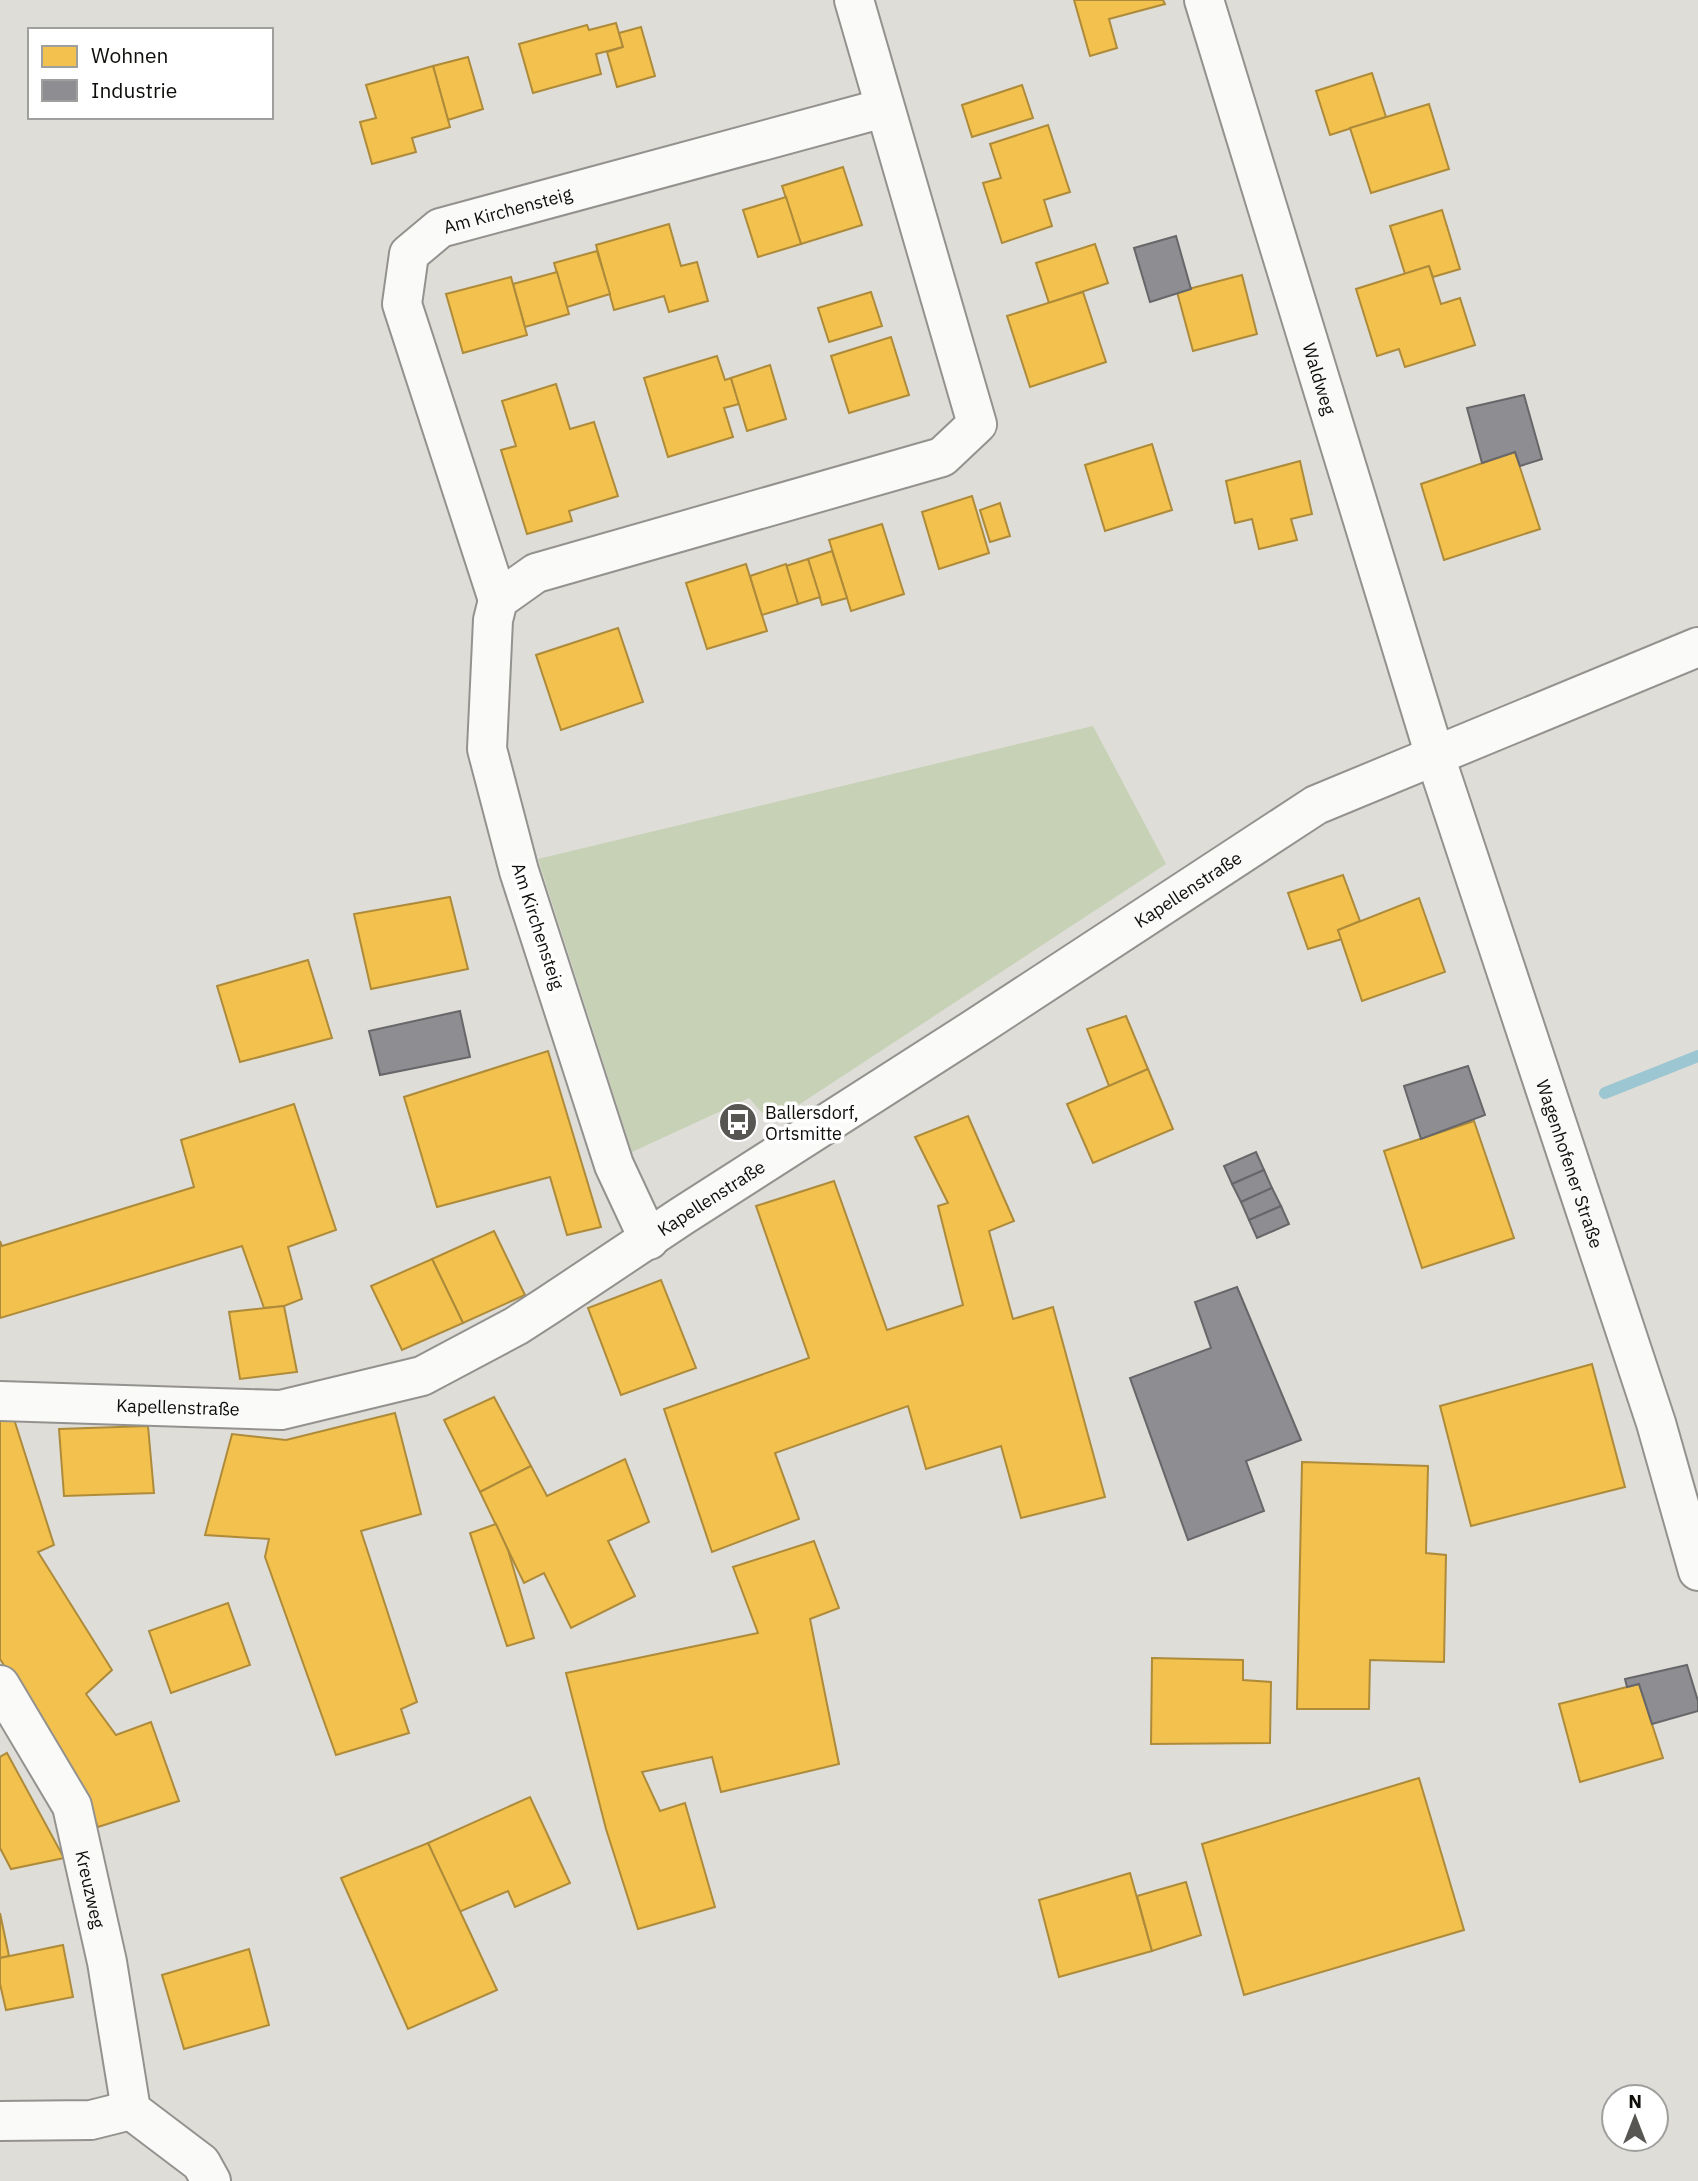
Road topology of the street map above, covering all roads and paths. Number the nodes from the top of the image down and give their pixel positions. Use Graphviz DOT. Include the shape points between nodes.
graph roads {
  1 [pos="854,0"];
  2 [pos="1204,0"];
  3 [pos="884,108"];
  4 [pos="498,600"];
  5 [pos="1698,646"];
  6 [pos="1435,756"];
  7 [pos="649,1240"];
  8 [pos="0,1401"];
  9 [pos="1698,1571"];
  10 [pos="0,1685"];
  11 [pos="131,2110"];
  12 [pos="0,2121"];
  13 [pos="211,2181"];
  1 -- 3 [label="street"];
  2 -- 6 [label="street, Waldweg"];
  3 -- 4 [label="street" via="977,424 942,457 536,573"];
  3 -- 4 [label="street, Am Kirchensteig" via="440,228 409,254 402,304"];
  4 -- 7 [label="street, Am Kirchensteig" via="493,620 487,749 519,871 614,1165"];
  5 -- 6 [label="street, Kapellenstraße"];
  6 -- 7 [label="street, Kapellenstraße" via="1316,805"];
  6 -- 9 [label="street, Wagenhofener Straße" via="1656,1423"];
  7 -- 8 [label="street, Kapellenstraße" via="516,1326 422,1376 281,1410"];
  10 -- 11 [label="street, Kreuzweg" via="72,1806 107,1962"];
  11 -- 12 [label="street" via="91,2120"];
  11 -- 13 [label="street" via="201,2163"];
}
